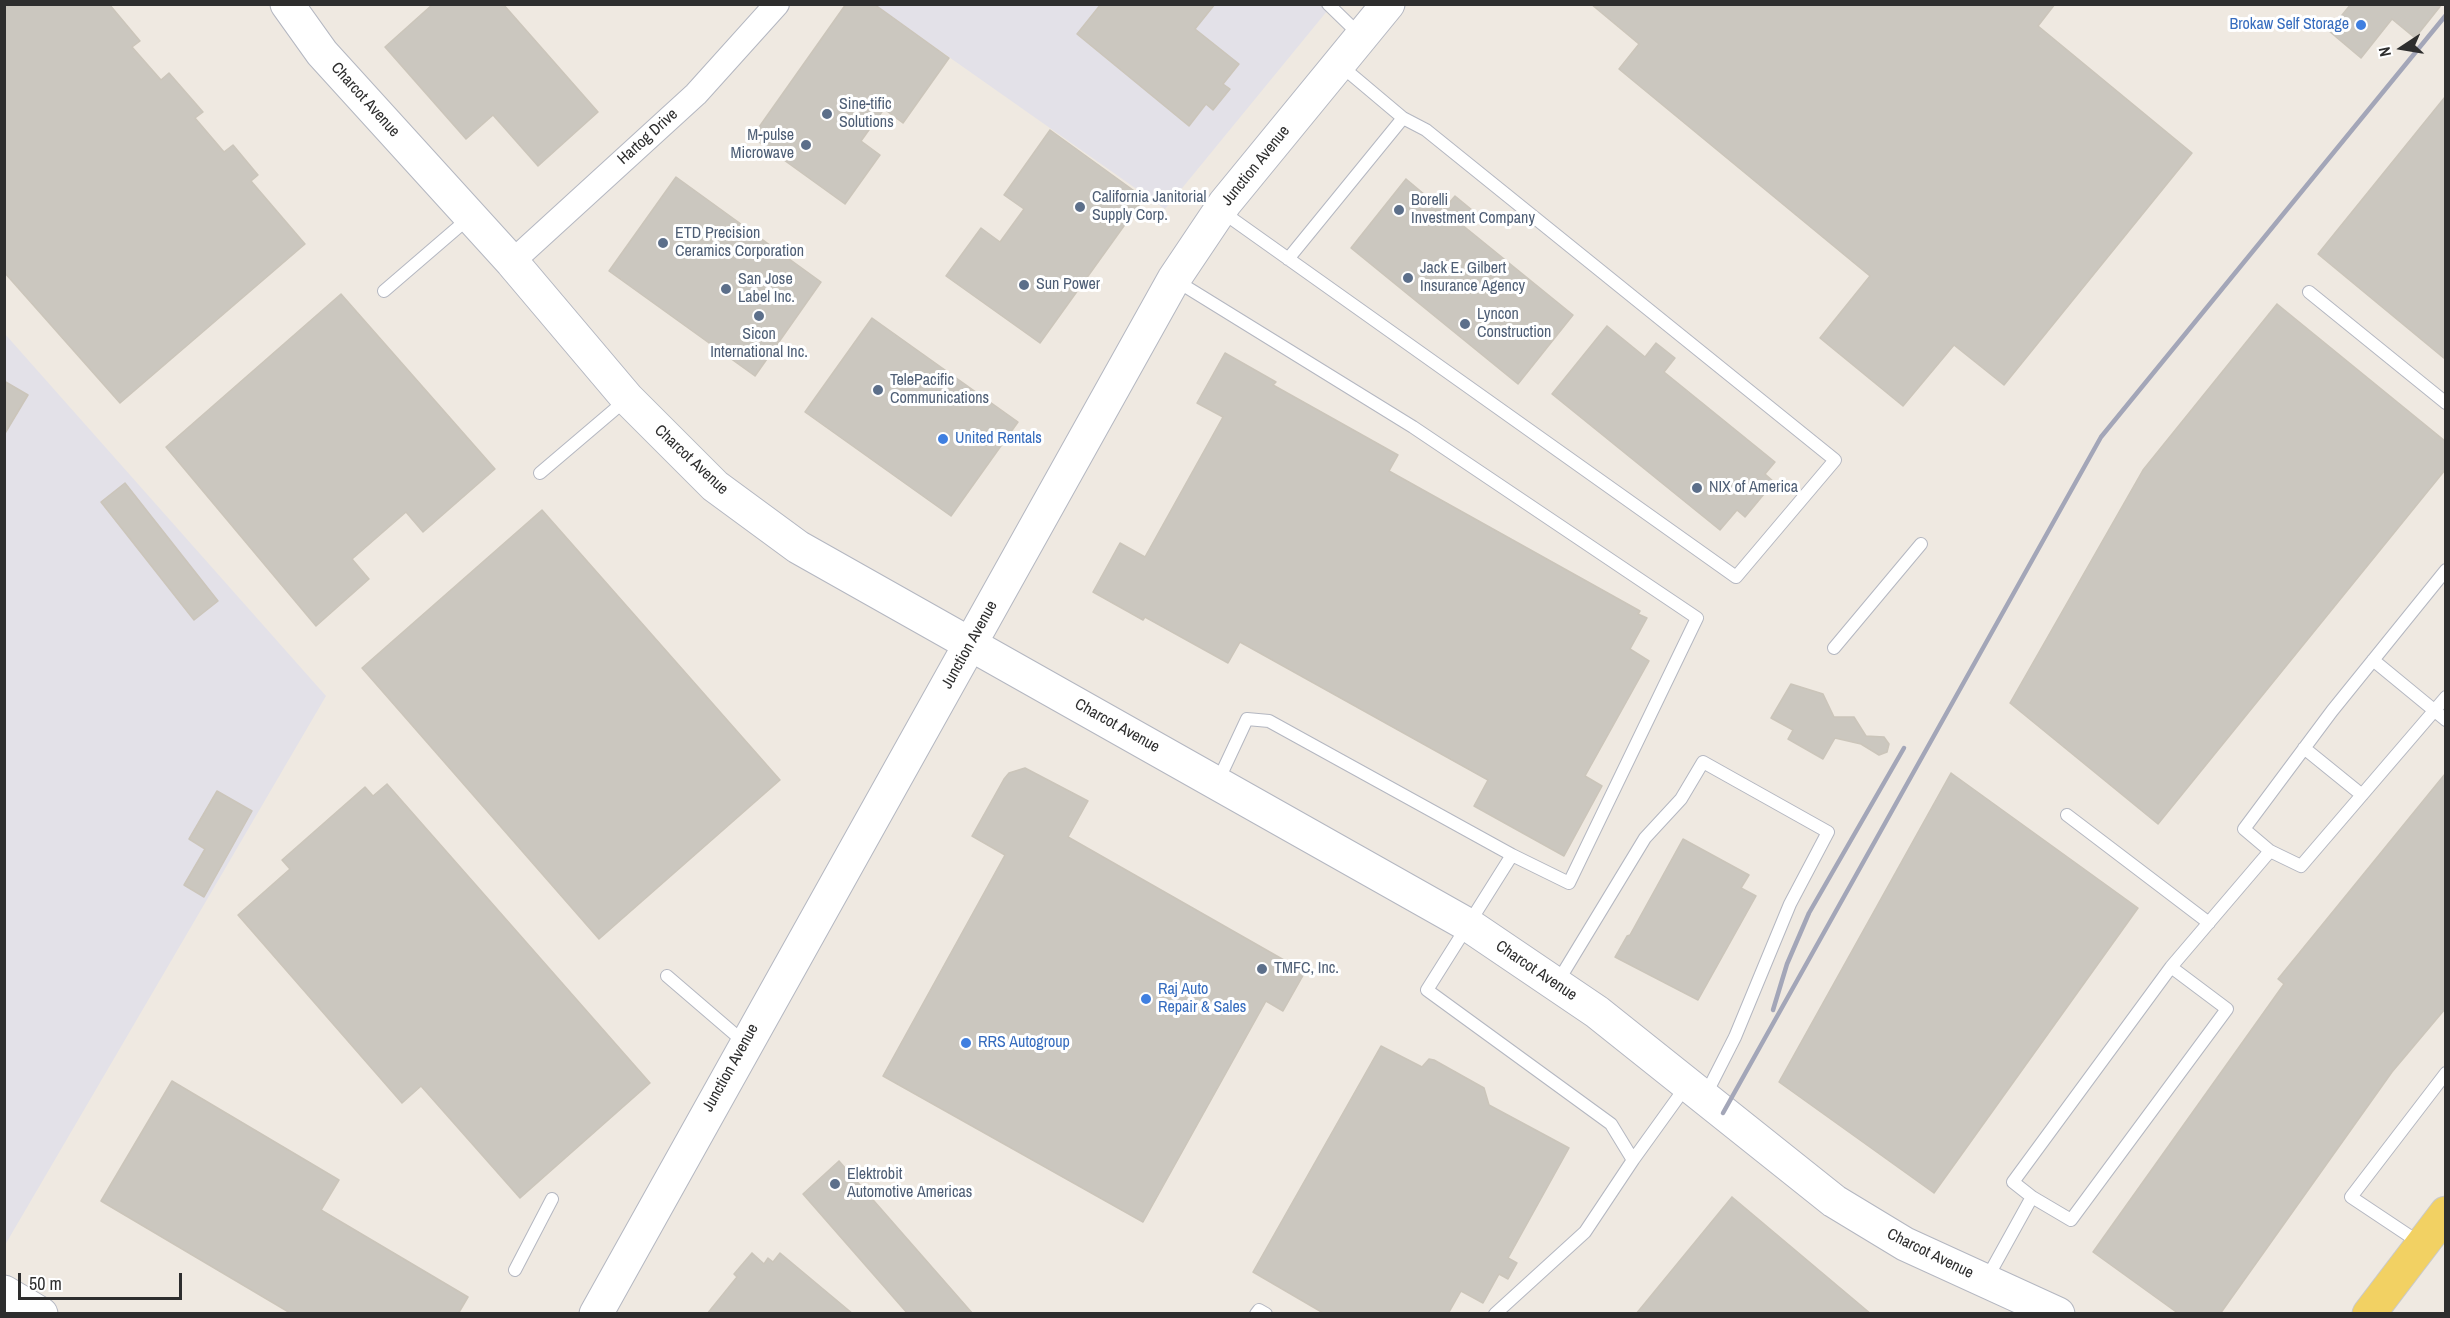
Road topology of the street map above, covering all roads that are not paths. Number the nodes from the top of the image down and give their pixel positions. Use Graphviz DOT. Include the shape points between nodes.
graph roads {
  1 [pos="287,4"];
  2 [pos="777,4"];
  3 [pos="1328,4"];
  4 [pos="1388,4"];
  5 [pos="1362,37"];
  6 [pos="1339,65"];
  7 [pos="1403,118"];
  8 [pos="1220,210"];
  9 [pos="471,217"];
  10 [pos="1288,259"];
  11 [pos="512,262"];
  12 [pos="1174,279"];
  13 [pos="384,291"];
  14 [pos="2309,292"];
  15 [pos="627,398"];
  16 [pos="2445,403"];
  17 [pos="540,473"];
  18 [pos="1921,544"];
  19 [pos="2445,570"];
  20 [pos="970,646"];
  21 [pos="1834,648"];
  22 [pos="2373,660"];
  23 [pos="2445,697"];
  24 [pos="2434,711"];
  25 [pos="2445,720"];
  26 [pos="2304,748"];
  27 [pos="1217,782"];
  28 [pos="2362,795"];
  29 [pos="2067,815"];
  30 [pos="2270,851"];
  31 [pos="1512,855"];
  32 [pos="2209,923"];
  33 [pos="1470,926"];
  34 [pos="2171,967"];
  35 [pos="667,976"];
  36 [pos="1557,983"];
  37 [pos="745,1043"];
  38 [pos="2445,1073"];
  39 [pos="1696,1091"];
  40 [pos="1633,1160"];
  41 [pos="2032,1197"];
  42 [pos="552,1199"];
  43 [pos="2445,1213"];
  44 [pos="2422,1245"];
  45 [pos="515,1270"];
  46 [pos="1986,1281"];
  47 [pos="4,1292"];
  48 [pos="41,1314"];
  49 [pos="596,1314"];
  50 [pos="1256,1314"];
  51 [pos="1266,1314"];
  52 [pos="1495,1314"];
  53 [pos="2058,1314"];
  54 [pos="2369,1314"];
  1 -- 9 [label="street, Charcot Avenue" via="320,51"];
  2 -- 11 [label="street, Hartog Drive" via="696,94"];
  3 -- 5 [label="lane"];
  4 -- 5 [label="street, Junction Avenue"];
  5 -- 6 [label="street, Junction Avenue"];
  6 -- 7 [label="lane"];
  6 -- 8 [label="street, Junction Avenue"];
  7 -- 10 [label="lane"];
  7 -- 10 [label="lane" via="1426,130 1835,460 1736,577"];
  8 -- 10 [label="lane"];
  8 -- 12 [label="street, Junction Avenue"];
  9 -- 11 [label="street, Charcot Avenue"];
  9 -- 13 [label="lane"];
  11 -- 15 [label="street, Charcot Avenue"];
  12 -- 20 [label="street, Junction Avenue"];
  12 -- 31 [label="lane" via="1413,427 1697,618 1569,884"];
  14 -- 16 [label="lane"];
  15 -- 17 [label="lane"];
  15 -- 20 [label="street, Charcot Avenue" via="715,486 798,547"];
  18 -- 21 [label="lane"];
  19 -- 22 [label="lane"];
  20 -- 27 [label="street, Charcot Avenue"];
  20 -- 37 [label="street, Junction Avenue"];
  22 -- 24 [label="lane"];
  22 -- 26 [label="lane"];
  23 -- 24 [label="lane"];
  24 -- 25 [label="lane"];
  24 -- 28 [label="lane"];
  26 -- 28 [label="lane"];
  26 -- 30 [label="lane" via="2244,829"];
  27 -- 31 [label="lane" via="1247,719 1269,722"];
  27 -- 33 [label="street, Charcot Avenue"];
  28 -- 30 [label="lane" via="2301,866"];
  29 -- 32 [label="lane"];
  30 -- 32 [label="lane"];
  31 -- 33 [label="lane"];
  32 -- 34 [label="lane"];
  33 -- 36 [label="street, Charcot Avenue"];
  33 -- 40 [label="lane" via="1426,990 1611,1124"];
  34 -- 41 [label="lane" via="2013,1182"];
  34 -- 41 [label="lane" via="2227,1009 2071,1220"];
  35 -- 37 [label="lane"];
  36 -- 39 [label="street, Charcot Avenue"];
  36 -- 39 [label="lane" via="1645,838 1681,800 1703,762 1828,832 1790,904 1735,1037"];
  37 -- 49 [label="street, Junction Avenue"];
  38 -- 44 [label="lane" via="2351,1197"];
  39 -- 40 [label="lane"];
  39 -- 46 [label="street, Charcot Avenue" via="1834,1202 1905,1244"];
  40 -- 52 [label="lane" via="1585,1232"];
  41 -- 46 [label="lane"];
  42 -- 45 [label="lane"];
  43 -- 44 [label="main road"];
  44 -- 54 [label="main road"];
  46 -- 53 [label="street, Charcot Avenue"];
  47 -- 48 [label="street"];
  50 -- 51 [label="lane" via="1259,1310"];
}
